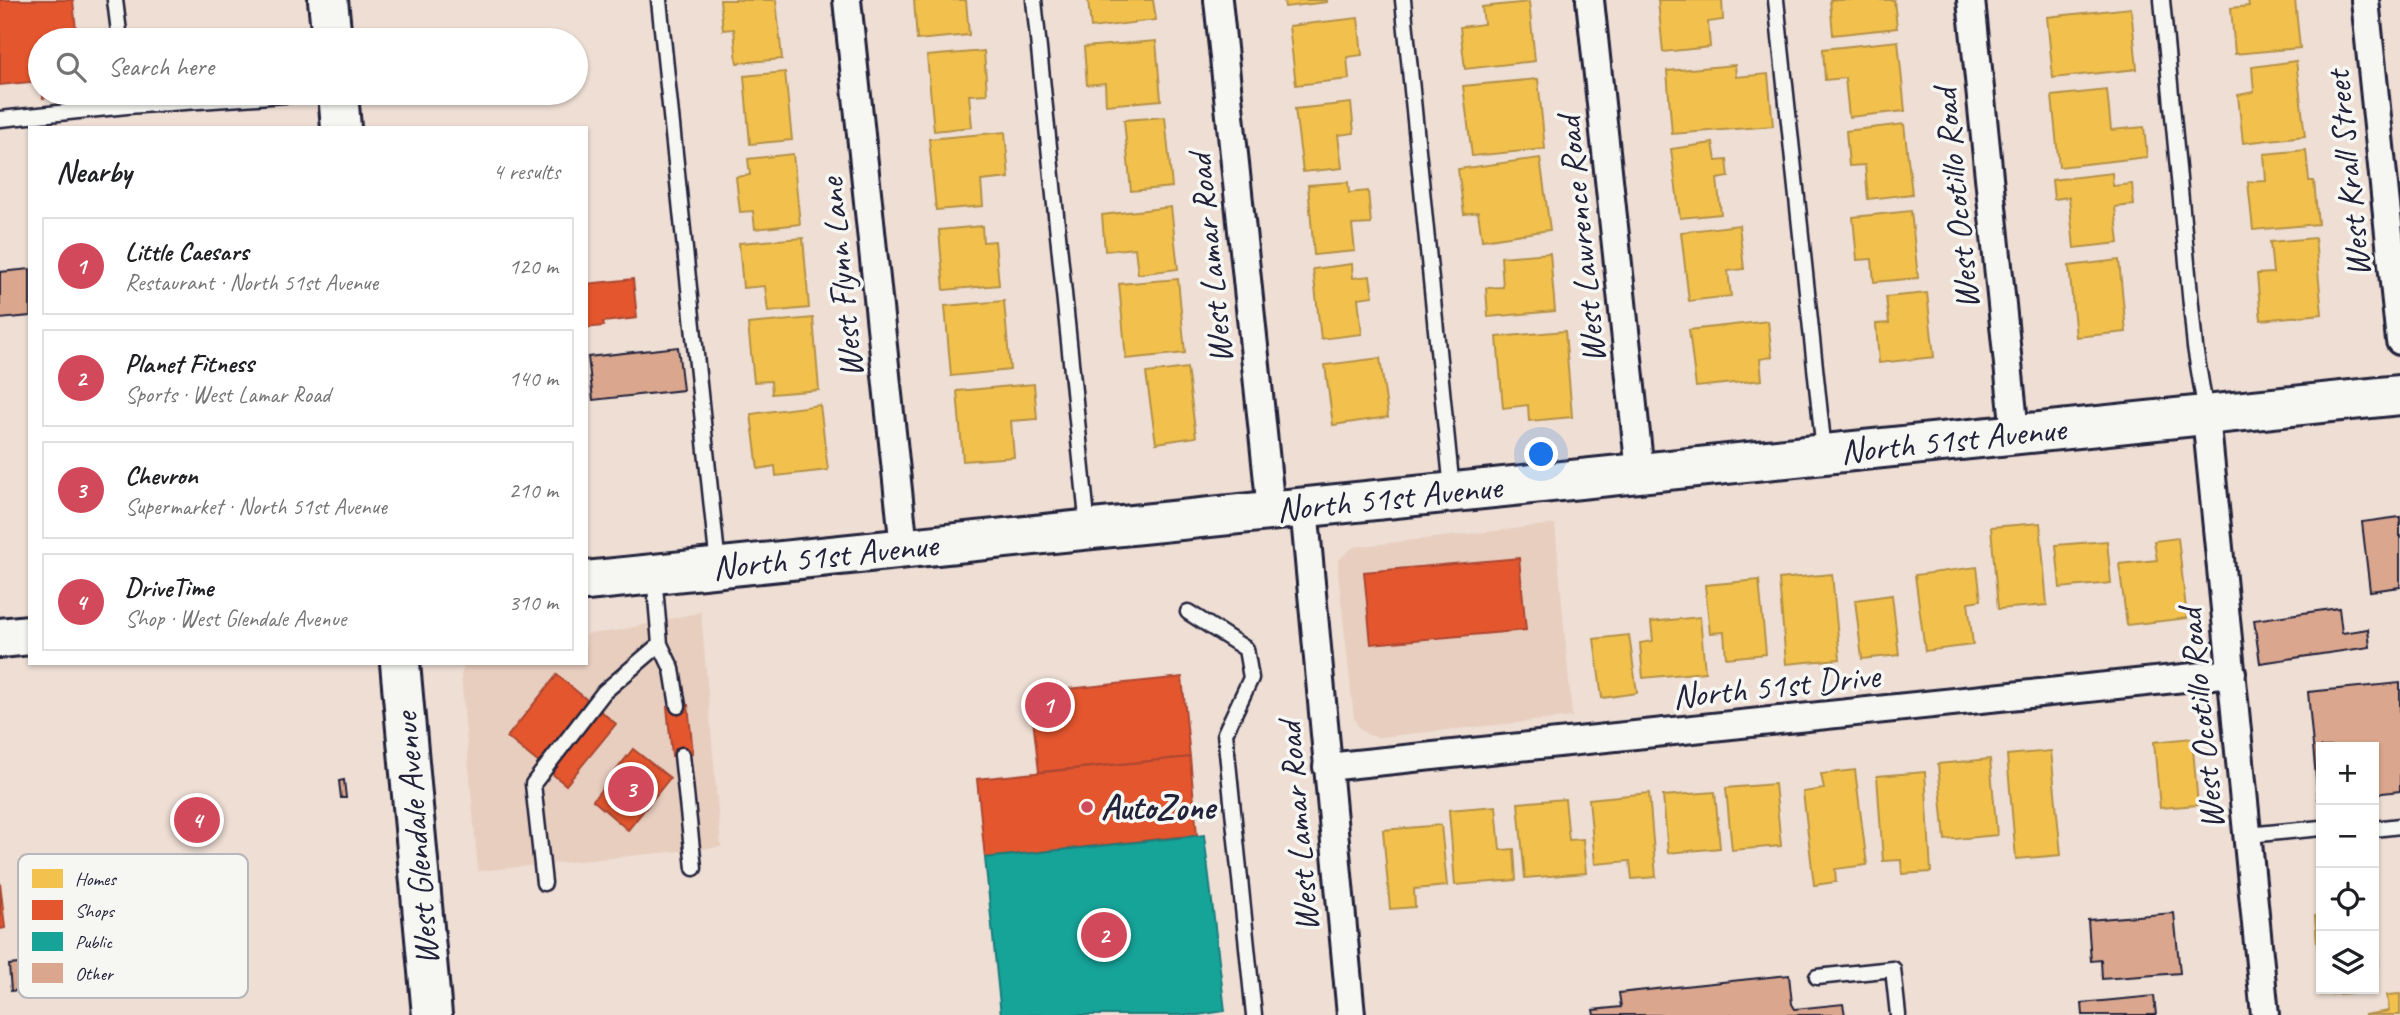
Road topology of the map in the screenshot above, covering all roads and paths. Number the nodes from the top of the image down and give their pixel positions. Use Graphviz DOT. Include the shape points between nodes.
graph roads {
  1 [pos="115,0"];
  2 [pos="328,0"];
  3 [pos="659,0"];
  4 [pos="847,0"];
  5 [pos="1034,0"];
  6 [pos="1218,0"];
  7 [pos="1403,0"];
  8 [pos="1590,0"];
  9 [pos="1776,0"];
  10 [pos="1971,0"];
  11 [pos="2162,0"];
  12 [pos="2365,0"];
  13 [pos="118,28"];
  14 [pos="331,28"];
  15 [pos="89,105"];
  16 [pos="339,105"];
  17 [pos="0,119"];
  18 [pos="341,126"];
  19 [pos="2400,341"];
  20 [pos="2400,395"];
  21 [pos="2206,415"];
  22 [pos="2015,433"];
  23 [pos="1824,453"];
  24 [pos="1640,472"];
  25 [pos="1452,491"];
  26 [pos="1288,509"];
  27 [pos="1088,529"];
  28 [pos="904,548"];
  29 [pos="719,567"];
  30 [pos="654,574"];
  31 [pos="588,581"];
  32 [pos="1188,612"];
  33 [pos="28,635"];
  34 [pos="0,638"];
  35 [pos="660,645"];
  36 [pos="400,665"];
  37 [pos="2232,673"];
  38 [pos="678,706"];
  39 [pos="682,755"];
  40 [pos="1327,767"];
  41 [pos="2400,827"];
  42 [pos="2316,828"];
  43 [pos="2379,829"];
  44 [pos="2248,835"];
  45 [pos="694,867"];
  46 [pos="544,883"];
  47 [pos="1817,977"];
  48 [pos="432,1015"];
  49 [pos="1254,1015"];
  50 [pos="1350,1015"];
  51 [pos="1898,1015"];
  52 [pos="2266,1015"];
  1 -- 13 [label="lane"];
  2 -- 14 [label="main road"];
  3 -- 29 [label="lane"];
  4 -- 28 [label="street, West Flynn Lane"];
  5 -- 27 [label="lane"];
  6 -- 26 [label="street, West Lamar Road"];
  7 -- 25 [label="lane"];
  8 -- 24 [label="street, West Lawrence Road"];
  9 -- 23 [label="lane"];
  10 -- 22 [label="street, West Ocotillo Road"];
  11 -- 21 [label="lane" via="2195,347"];
  12 -- 19 [label="street, West Krall Street"];
  15 -- 17 [label="lane"];
  16 -- 18 [label="main road"];
  20 -- 21 [label="main road, North 51st Avenue"];
  21 -- 22 [label="main road, North 51st Avenue"];
  21 -- 37 [label="street, West Ocotillo Road"];
  22 -- 23 [label="main road, North 51st Avenue"];
  23 -- 24 [label="main road, North 51st Avenue"];
  24 -- 25 [label="main road, North 51st Avenue"];
  25 -- 26 [label="main road, North 51st Avenue"];
  26 -- 27 [label="main road, North 51st Avenue"];
  26 -- 40 [label="street, West Lamar Road"];
  27 -- 28 [label="main road, North 51st Avenue"];
  28 -- 29 [label="main road, North 51st Avenue"];
  29 -- 30 [label="main road, North 51st Avenue"];
  30 -- 31 [label="main road, North 51st Avenue"];
  30 -- 35 [label="lane"];
  32 -- 49 [label="lane" via="1246,649 1251,678 1225,733"];
  33 -- 34 [label="main road"];
  35 -- 38 [label="lane" via="672,669"];
  35 -- 46 [label="lane" via="604,692 533,783"];
  36 -- 48 [label="main road, West Glendale Avenue"];
  37 -- 40 [label="street, North 51st Drive"];
  37 -- 44 [label="street, West Ocotillo Road"];
  39 -- 45 [label="lane"];
  40 -- 50 [label="street, West Lamar Road"];
  41 -- 43 [label="lane"];
  42 -- 44 [label="lane"];
  44 -- 52 [label="street, West Ocotillo Road"];
  47 -- 51 [label="lane" via="1893,969"];
}
